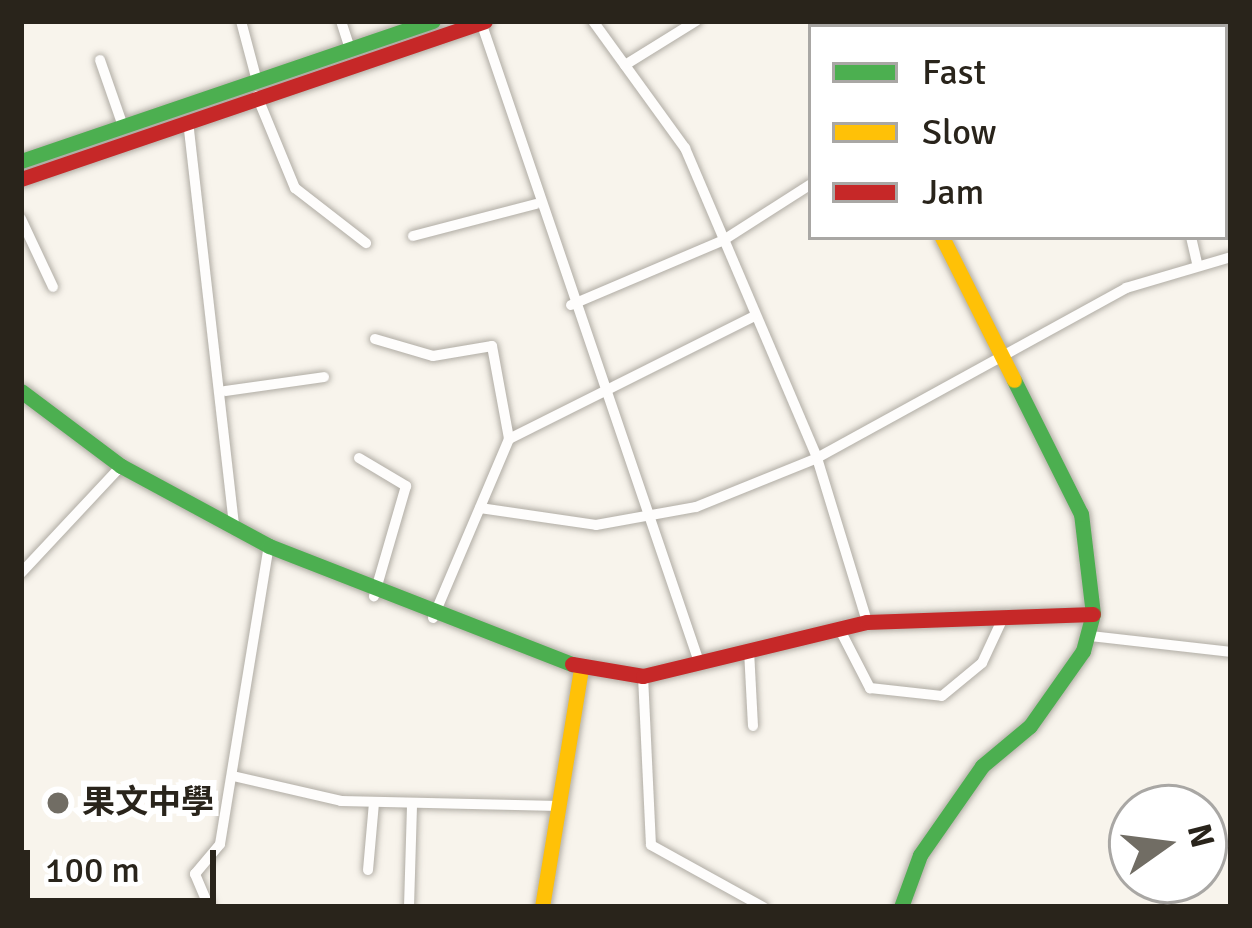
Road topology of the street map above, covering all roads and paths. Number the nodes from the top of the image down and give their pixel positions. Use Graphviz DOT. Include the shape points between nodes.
graph roads {
  1 [pos="241,21"];
  2 [pos="340,21"];
  3 [pos="433,21"];
  4 [pos="593,21"];
  5 [pos="696,21"];
  6 [pos="483,22"];
  7 [pos="350,49"];
  8 [pos="100,60"];
  9 [pos="626,65"];
  10 [pos="257,88"];
  11 [pos="188,121"];
  12 [pos="123,126"];
  13 [pos="21,161"];
  14 [pos="21,179"];
  15 [pos="808,186"];
  16 [pos="536,204"];
  17 [pos="21,218"];
  18 [pos="413,236"];
  19 [pos="944,240"];
  20 [pos="1192,240"];
  21 [pos="722,241"];
  22 [pos="366,243"];
  23 [pos="1231,257"];
  24 [pos="1197,264"];
  25 [pos="53,287"];
  26 [pos="571,305"];
  27 [pos="753,317"];
  28 [pos="375,339"];
  29 [pos="1001,350"];
  30 [pos="324,377"];
  31 [pos="21,391"];
  32 [pos="225,391"];
  33 [pos="607,393"];
  34 [pos="508,440"];
  35 [pos="359,458"];
  36 [pos="817,458"];
  37 [pos="121,466"];
  38 [pos="480,508"];
  39 [pos="653,520"];
  40 [pos="234,525"];
  41 [pos="269,546"];
  42 [pos="21,573"];
  43 [pos="374,596"];
  44 [pos="1093,614"];
  45 [pos="1003,618"];
  46 [pos="433,619"];
  47 [pos="867,622"];
  48 [pos="839,628"];
  49 [pos="1091,636"];
  50 [pos="749,650"];
  51 [pos="1231,652"];
  52 [pos="699,662"];
  53 [pos="581,668"];
  54 [pos="643,676"];
  55 [pos="753,726"];
  56 [pos="232,776"];
  57 [pos="374,803"];
  58 [pos="412,804"];
  59 [pos="559,806"];
  60 [pos="368,870"];
  61 [pos="209,907"];
  62 [pos="409,907"];
  63 [pos="542,907"];
  64 [pos="763,907"];
  65 [pos="901,907"];
  1 -- 10 [label="street"];
  2 -- 7 [label="street"];
  3 -- 7 [label="street"];
  4 -- 9 [label="street"];
  5 -- 9 [label="street"];
  6 -- 10 [label="street"];
  6 -- 16 [label="street"];
  7 -- 10 [label="street"];
  8 -- 12 [label="street"];
  9 -- 21 [label="street" via="685,148"];
  10 -- 11 [label="street"];
  10 -- 12 [label="street"];
  10 -- 22 [label="street" via="295,188"];
  11 -- 14 [label="street"];
  11 -- 32 [label="street"];
  12 -- 13 [label="street"];
  15 -- 21 [label="street"];
  16 -- 18 [label="street"];
  16 -- 26 [label="street"];
  17 -- 25 [label="street"];
  19 -- 29 [label="street"];
  20 -- 24 [label="street"];
  21 -- 26 [label="street"];
  21 -- 27 [label="street"];
  23 -- 24 [label="street"];
  24 -- 29 [label="street"];
  26 -- 33 [label="street"];
  27 -- 33 [label="street"];
  27 -- 36 [label="street"];
  28 -- 34 [label="street" via="433,356 492,346"];
  29 -- 36 [label="street"];
  29 -- 44 [label="street" via="1081,514"];
  30 -- 32 [label="street"];
  31 -- 37 [label="street"];
  32 -- 40 [label="street"];
  33 -- 34 [label="street"];
  33 -- 39 [label="street"];
  34 -- 38 [label="street"];
  35 -- 43 [label="street" via="406,486"];
  36 -- 39 [label="street"];
  36 -- 47 [label="street"];
  37 -- 40 [label="street"];
  37 -- 42 [label="street"];
  38 -- 39 [label="street" via="596,525"];
  38 -- 46 [label="street"];
  39 -- 52 [label="street"];
  40 -- 41 [label="street"];
  41 -- 43 [label="street"];
  41 -- 56 [label="street"];
  43 -- 46 [label="street"];
  44 -- 45 [label="street"];
  44 -- 49 [label="street"];
  45 -- 47 [label="street"];
  45 -- 48 [label="street" via="982,663 942,696 870,688"];
  46 -- 53 [label="street"];
  47 -- 48 [label="street"];
  48 -- 50 [label="street"];
  49 -- 51 [label="street"];
  49 -- 65 [label="street" via="1030,726 982,766 920,856"];
  50 -- 52 [label="street"];
  50 -- 55 [label="street"];
  52 -- 54 [label="street"];
  53 -- 54 [label="street"];
  53 -- 59 [label="street"];
  54 -- 64 [label="street" via="651,844"];
  56 -- 57 [label="street"];
  56 -- 61 [label="street" via="220,844 195,874"];
  57 -- 58 [label="street"];
  57 -- 60 [label="street"];
  58 -- 59 [label="street"];
  58 -- 62 [label="street"];
  59 -- 63 [label="street"];
}
